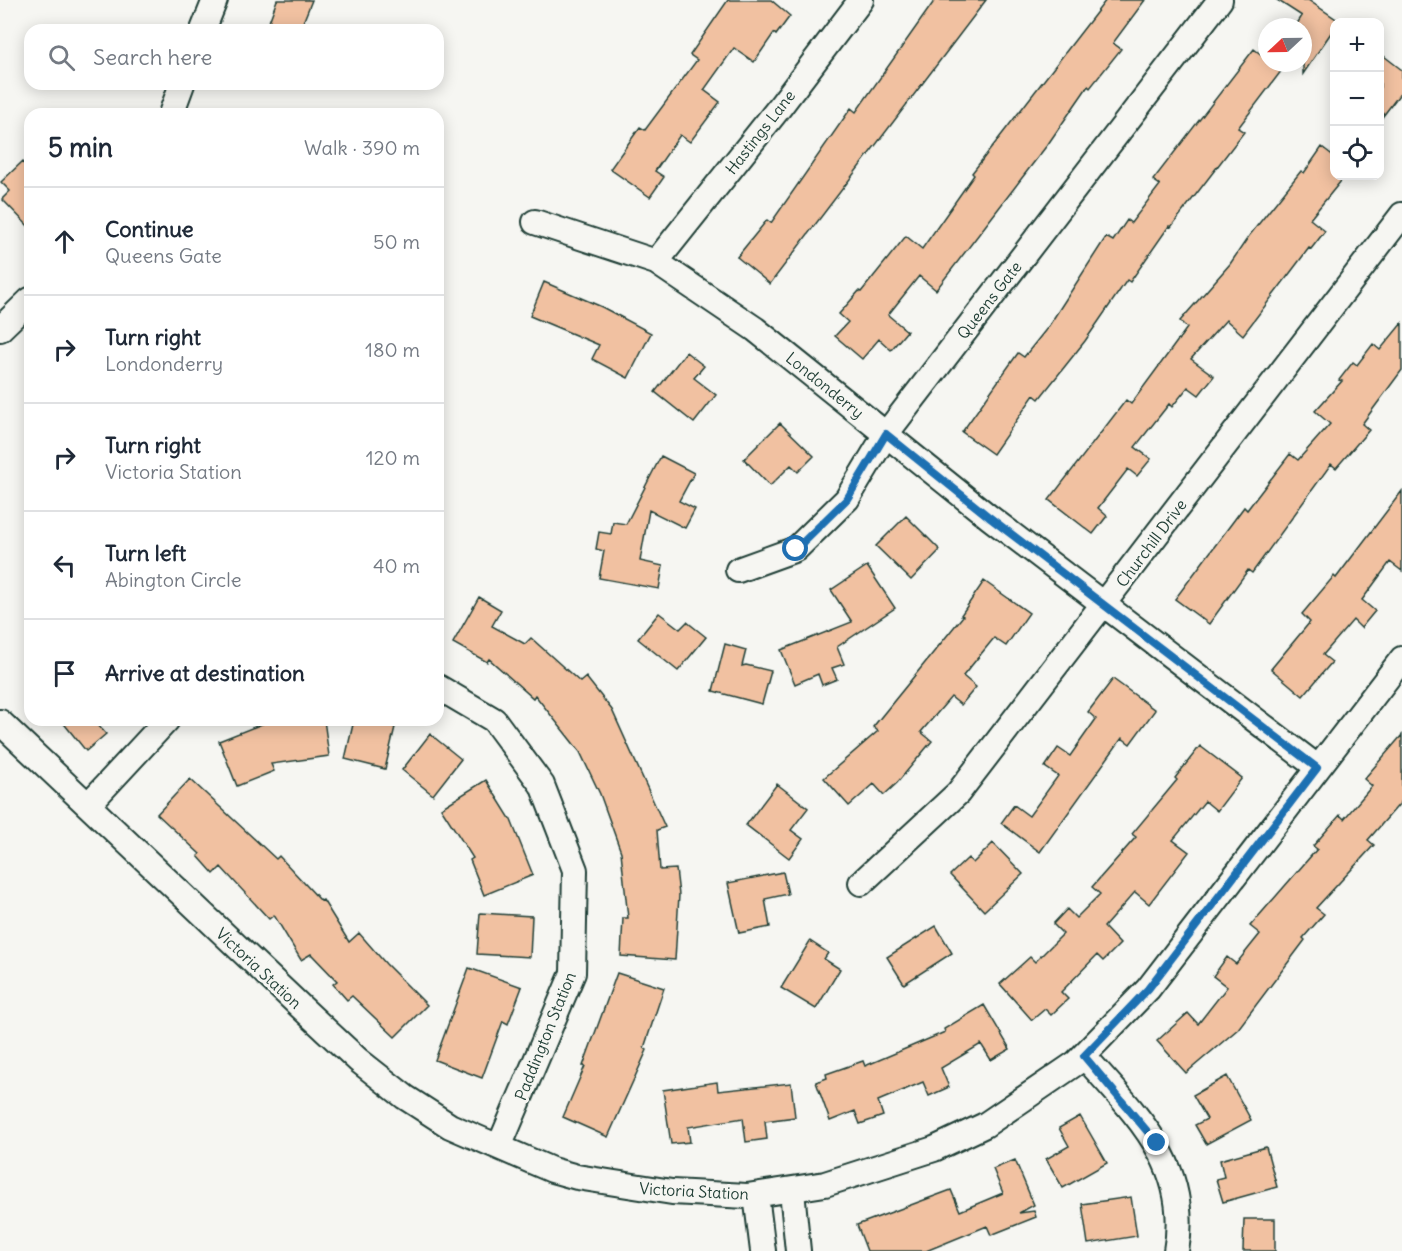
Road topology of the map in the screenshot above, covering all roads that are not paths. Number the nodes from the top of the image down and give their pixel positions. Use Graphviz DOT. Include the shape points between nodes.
graph roads {
  1 [pos="215,0"];
  2 [pos="861,0"];
  3 [pos="1220,0"];
  4 [pos="205,24"];
  5 [pos="180,90"];
  6 [pos="173,108"];
  7 [pos="1402,215"];
  8 [pos="535,222"];
  9 [pos="656,262"];
  10 [pos="24,306"];
  11 [pos="0,329"];
  12 [pos="886,434"];
  13 [pos="738,570"];
  14 [pos="1104,604"];
  15 [pos="1402,659"];
  16 [pos="444,691"];
  17 [pos="0,722"];
  18 [pos="161,726"];
  19 [pos="1317,768"];
  20 [pos="88,806"];
  21 [pos="861,884"];
  22 [pos="1084,1056"];
  23 [pos="499,1147"];
  24 [pos="792,1191"];
  25 [pos="756,1195"];
  26 [pos="763,1251"];
  27 [pos="798,1251"];
  28 [pos="1176,1251"];
  1 -- 4 [label="street"];
  2 -- 9 [label="street, Hastings Lane"];
  3 -- 12 [label="street, Queens Gate"];
  5 -- 6 [label="street"];
  7 -- 14 [label="street, Churchill Drive"];
  8 -- 9 [label="street, Londonderry"];
  9 -- 12 [label="street, Londonderry" via="755,329"];
  10 -- 11 [label="street"];
  12 -- 13 [label="street, Queens Gate" via="847,499 796,549"];
  12 -- 14 [label="street, Londonderry"];
  14 -- 19 [label="street, Londonderry"];
  14 -- 21 [label="street, Churchill Drive" via="958,793"];
  15 -- 19 [label="street, Victoria Station"];
  16 -- 23 [label="street, Paddington Station" via="494,720 542,785 574,870 573,973"];
  17 -- 20 [label="street, Victoria Station"];
  18 -- 20 [label="street"];
  19 -- 22 [label="street, Victoria Station" via="1148,989"];
  20 -- 23 [label="street, Victoria Station" via="358,1060 450,1126"];
  22 -- 24 [label="street, Victoria Station" via="984,1125 934,1149 864,1173"];
  22 -- 28 [label="street" via="1144,1125 1165,1158 1175,1189 1179,1224"];
  23 -- 25 [label="street, Victoria Station" via="552,1170 608,1184 672,1192"];
  24 -- 25 [label="street, Victoria Station"];
  24 -- 27 [label="street"];
  25 -- 26 [label="street"];
}
